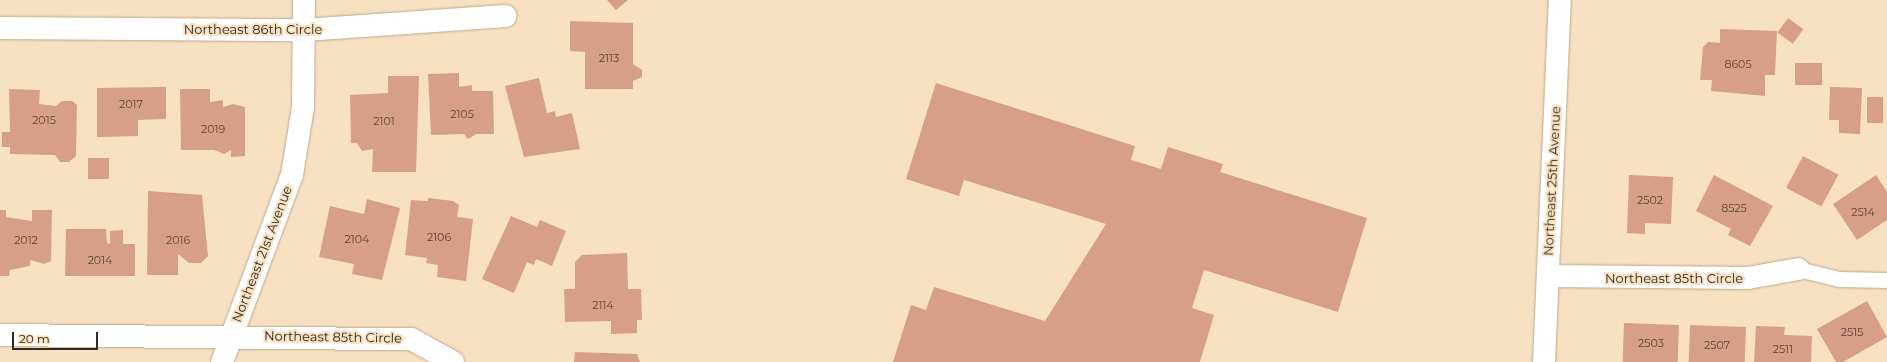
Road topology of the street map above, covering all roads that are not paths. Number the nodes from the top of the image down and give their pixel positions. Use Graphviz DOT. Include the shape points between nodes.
graph roads {
  1 [pos="304,0"];
  2 [pos="1560,0"];
  3 [pos="506,16"];
  4 [pos="0,28"];
  5 [pos="305,30"];
  6 [pos="1798,269"];
  7 [pos="1548,276"];
  8 [pos="1887,280"];
  9 [pos="0,335"];
  10 [pos="231,337"];
  11 [pos="222,362"];
  12 [pos="453,362"];
  13 [pos="1544,362"];
  1 -- 5 [label="street, Northeast 21st Avenue"];
  2 -- 7 [label="street, Northeast 25th Avenue"];
  3 -- 5 [label="street, Northeast 86th Circle"];
  4 -- 5 [label="street, Northeast 86th Circle"];
  5 -- 10 [label="street, Northeast 21st Avenue" via="303,107 292,176"];
  6 -- 7 [label="street, Northeast 85th Circle" via="1748,278"];
  6 -- 8 [label="lane" via="1839,279"];
  7 -- 13 [label="street, Northeast 25th Avenue"];
  9 -- 10 [label="street, Northeast 85th Circle"];
  10 -- 11 [label="street, Northeast 21st Avenue"];
  10 -- 12 [label="street, Northeast 85th Circle" via="411,339"];
}
